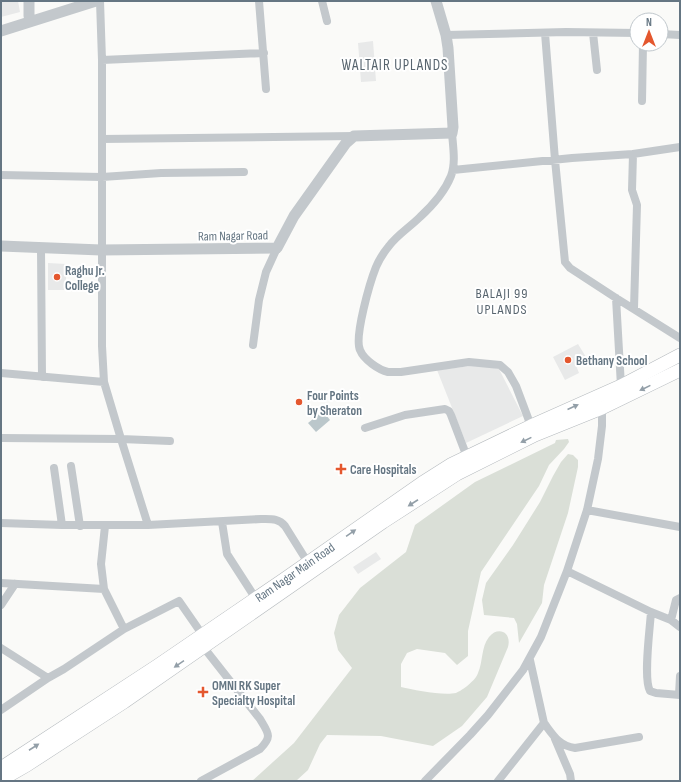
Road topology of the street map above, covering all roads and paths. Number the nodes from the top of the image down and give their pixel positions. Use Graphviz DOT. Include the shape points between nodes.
graph roads {
  1 [pos="28,1"];
  2 [pos="75,1"];
  3 [pos="96,1"];
  4 [pos="100,1"];
  5 [pos="259,1"];
  6 [pos="322,1"];
  7 [pos="436,1"];
  8 [pos="29,16"];
  9 [pos="327,21"];
  10 [pos="1,24"];
  11 [pos="1,31"];
  12 [pos="545,33"];
  13 [pos="593,33"];
  14 [pos="629,33"];
  15 [pos="669,34"];
  16 [pos="446,35"];
  17 [pos="680,35"];
  18 [pos="643,52"];
  19 [pos="264,53"];
  20 [pos="102,60"];
  21 [pos="597,70"];
  22 [pos="266,89"];
  23 [pos="642,100"];
  24 [pos="452,134"];
  25 [pos="354,136"];
  26 [pos="102,139"];
  27 [pos="680,147"];
  28 [pos="632,154"];
  29 [pos="555,160"];
  30 [pos="453,170"];
  31 [pos="244,172"];
  32 [pos="1,175"];
  33 [pos="102,176"];
  34 [pos="1,246"];
  35 [pos="41,248"];
  36 [pos="277,248"];
  37 [pos="101,250"];
  38 [pos="616,298"];
  39 [pos="634,308"];
  40 [pos="680,338"];
  41 [pos="253,345"];
  42 [pos="680,355"];
  43 [pos="680,370"];
  44 [pos="1,373"];
  45 [pos="42,377"];
  46 [pos="104,382"];
  47 [pos="621,386"];
  48 [pos="600,395"];
  49 [pos="602,408"];
  50 [pos="531,426"];
  51 [pos="365,428"];
  52 [pos="1,438"];
  53 [pos="121,438"];
  54 [pos="170,441"];
  55 [pos="467,457"];
  56 [pos="72,466"];
  57 [pos="54,468"];
  58 [pos="587,510"];
  59 [pos="222,522"];
  60 [pos="1,523"];
  61 [pos="62,525"];
  62 [pos="148,525"];
  63 [pos="80,526"];
  64 [pos="105,526"];
  65 [pos="680,526"];
  66 [pos="311,567"];
  67 [pos="567,571"];
  68 [pos="1,583"];
  69 [pos="15,584"];
  70 [pos="104,589"];
  71 [pos="680,598"];
  72 [pos="256,599"];
  73 [pos="1,605"];
  74 [pos="651,612"];
  75 [pos="672,620"];
  76 [pos="680,627"];
  77 [pos="124,629"];
  78 [pos="203,641"];
  79 [pos="1,648"];
  80 [pos="530,660"];
  81 [pos="680,676"];
  82 [pos="48,678"];
  83 [pos="679,695"];
  84 [pos="1,710"];
  85 [pos="544,723"];
  86 [pos="554,737"];
  87 [pos="639,737"];
  88 [pos="6,776"];
  89 [pos="201,781"];
  90 [pos="425,781"];
  91 [pos="498,781"];
  92 [pos="571,781"];
  1 -- 8 [label="street"];
  2 -- 8 [label="street"];
  3 -- 11 [label="street"];
  4 -- 20 [label="street"];
  5 -- 19 [label="street"];
  6 -- 9 [label="street"];
  7 -- 16 [label="street"];
  8 -- 10 [label="street"];
  12 -- 13 [label="street"];
  12 -- 16 [label="street"];
  12 -- 29 [label="street"];
  13 -- 14 [label="street"];
  13 -- 21 [label="street"];
  15 -- 17 [label="street"];
  16 -- 24 [label="street"];
  18 -- 23 [label="street"];
  19 -- 20 [label="street"];
  19 -- 22 [label="street"];
  20 -- 26 [label="street"];
  24 -- 25 [label="street"];
  24 -- 30 [label="street"];
  25 -- 26 [label="street"];
  25 -- 36 [label="street, Ram Nagar Road" via="346,143 294,216"];
  26 -- 33 [label="street"];
  27 -- 28 [label="street"];
  28 -- 29 [label="street"];
  28 -- 39 [label="street" via="632,190 637,205"];
  29 -- 30 [label="street"];
  29 -- 38 [label="street" via="565,262 570,268"];
  30 -- 50 [label="street" via="433,204 389,245 376,267 361,323 358,342 360,351 366,359 389,372 469,362 500,365 508,372 516,386"];
  31 -- 33 [label="street"];
  32 -- 33 [label="street"];
  33 -- 37 [label="street"];
  34 -- 35 [label="street, Ram Nagar Road"];
  35 -- 37 [label="street, Ram Nagar Road"];
  35 -- 45 [label="street"];
  36 -- 37 [label="street, Ram Nagar Road"];
  36 -- 41 [label="street" via="266,272"];
  37 -- 46 [label="street"];
  38 -- 39 [label="street"];
  38 -- 47 [label="street"];
  39 -- 40 [label="street"];
  42 -- 47 [label="main road, Ram Nagar Main Road"];
  43 -- 49 [label="main road, one-way"];
  44 -- 45 [label="street"];
  45 -- 46 [label="street"];
  46 -- 53 [label="street"];
  47 -- 48 [label="main road, Ram Nagar Main Road"];
  48 -- 49 [label="street"];
  50 -- 48 [label="main road, Ram Nagar Main Road, one-way"];
  49 -- 58 [label="street" via="598,459"];
  49 -- 66 [label="main road, one-way" via="535,435 457,474"];
  50 -- 55 [label="main road, Ram Nagar Main Road"];
  51 -- 55 [label="street" via="405,415 445,409 451,415"];
  52 -- 53 [label="street"];
  53 -- 54 [label="street"];
  53 -- 62 [label="street"];
  66 -- 55 [label="main road, Ram Nagar Main Road, one-way" via="422,483"];
  56 -- 63 [label="street"];
  57 -- 61 [label="street"];
  58 -- 65 [label="street"];
  58 -- 67 [label="street"];
  59 -- 62 [label="street"];
  59 -- 66 [label="street" via="261,519 276,519 282,522"];
  59 -- 72 [label="street" via="226,554"];
  60 -- 61 [label="street"];
  61 -- 63 [label="street"];
  62 -- 64 [label="street"];
  63 -- 64 [label="street"];
  64 -- 70 [label="street" via="101,564"];
  66 -- 72 [label="main road, Ram Nagar Main Road"];
  66 -- 78 [label="main road"];
  67 -- 74 [label="street"];
  67 -- 80 [label="street"];
  68 -- 69 [label="street"];
  69 -- 70 [label="street"];
  69 -- 73 [label="street"];
  70 -- 77 [label="street"];
  71 -- 75 [label="street" via="674,605"];
  72 -- 78 [label="main road, Ram Nagar Main Road"];
  74 -- 75 [label="street"];
  74 -- 83 [label="street" via="647,675 650,691"];
  75 -- 76 [label="street"];
  77 -- 78 [label="street" via="179,601"];
  77 -- 82 [label="street"];
  78 -- 88 [label="main road, Ram Nagar Main Road" via="112,696"];
  78 -- 89 [label="street" via="260,719 268,738 260,749"];
  79 -- 82 [label="street"];
  80 -- 85 [label="street"];
  80 -- 90 [label="street" via="479,726"];
  81 -- 83 [label="street"];
  82 -- 84 [label="street"];
  85 -- 86 [label="street"];
  85 -- 91 [label="street"];
  86 -- 87 [label="street" via="567,747 575,748"];
  86 -- 92 [label="street"];
}
